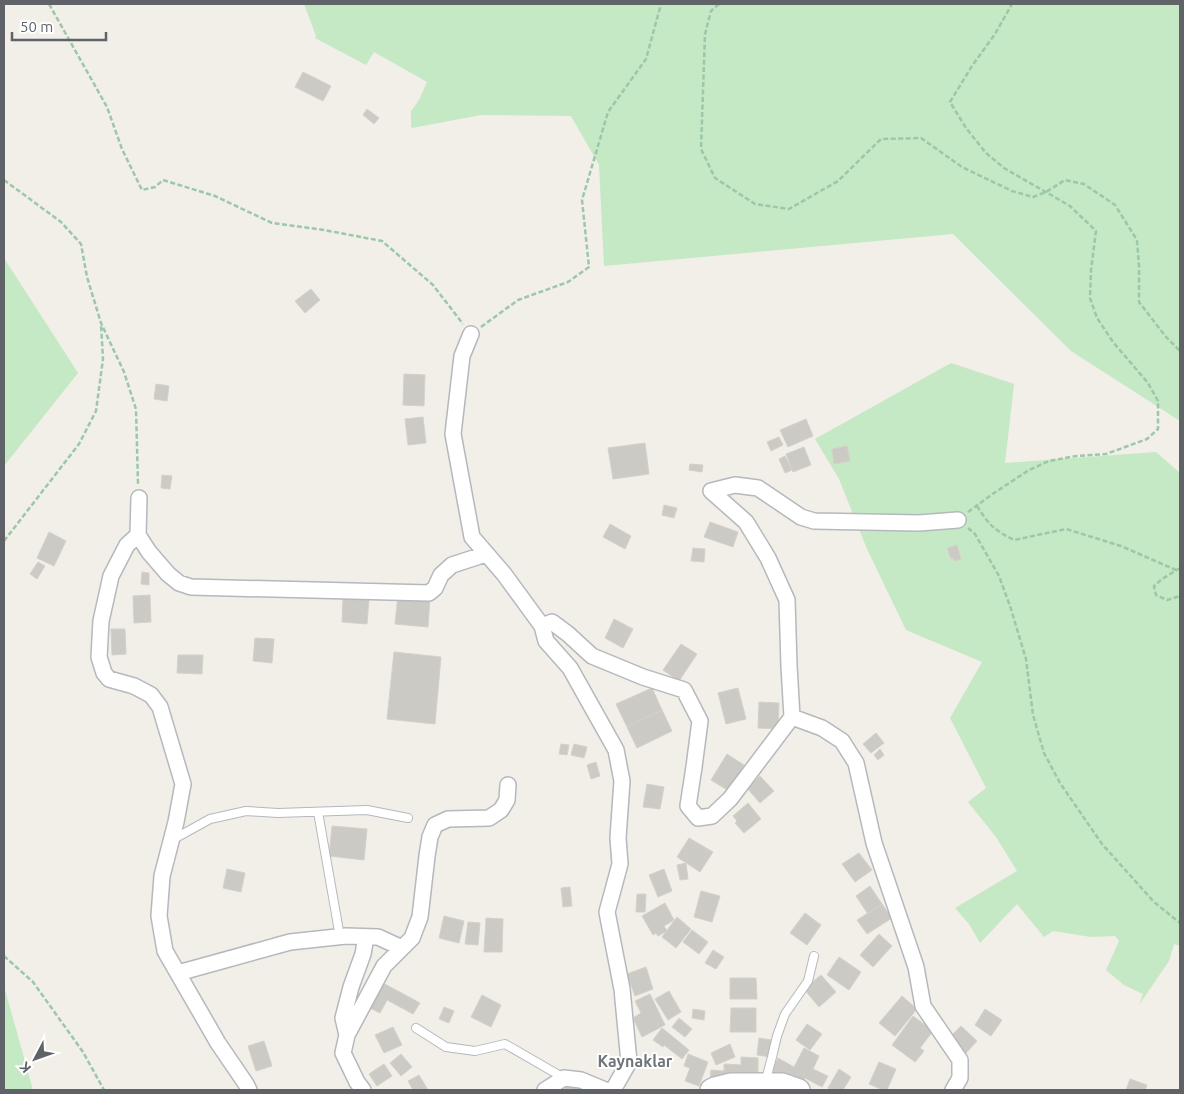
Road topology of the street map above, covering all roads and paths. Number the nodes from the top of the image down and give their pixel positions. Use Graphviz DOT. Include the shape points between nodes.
graph roads {
  1 [pos="49,4"];
  2 [pos="660,4"];
  3 [pos="719,4"];
  4 [pos="1012,4"];
  5 [pos="4,180"];
  6 [pos="1046,192"];
  7 [pos="101,322"];
  8 [pos="471,334"];
  9 [pos="1180,351"];
  10 [pos="139,498"];
  11 [pos="977,506"];
  12 [pos="958,520"];
  13 [pos="138,535"];
  14 [pos="4,541"];
  15 [pos="486,554"];
  16 [pos="1180,568"];
  17 [pos="1176,570"];
  18 [pos="1180,596"];
  19 [pos="542,626"];
  20 [pos="792,717"];
  21 [pos="508,785"];
  22 [pos="318,812"];
  23 [pos="408,818"];
  24 [pos="171,841"];
  25 [pos="1180,922"];
  26 [pos="340,937"];
  27 [pos="366,937"];
  28 [pos="402,948"];
  29 [pos="4,956"];
  30 [pos="814,956"];
  31 [pos="178,973"];
  32 [pos="416,1028"];
  33 [pos="347,1035"];
  34 [pos="564,1078"];
  35 [pos="764,1084"];
  36 [pos="104,1090"];
  37 [pos="249,1090"];
  38 [pos="364,1090"];
  39 [pos="545,1090"];
  40 [pos="605,1090"];
  41 [pos="613,1090"];
  42 [pos="711,1090"];
  43 [pos="799,1090"];
  44 [pos="953,1090"];
  1 -- 8 [label="path" via="107,107 142,190 163,180 215,196 272,223 382,241 433,285"];
  2 -- 8 [label="path" via="646,59 608,112 582,200 589,267 568,282 518,300"];
  3 -- 6 [label="path" via="711,11 705,34 701,148 715,178 755,204 789,209 838,181 881,140 921,138 962,167 1012,191 1033,197"];
  4 -- 6 [label="path" via="950,102 986,154"];
  5 -- 7 [label="path" via="61,222 81,244"];
  6 -- 9 [label="path" via="1065,180 1084,184 1115,205 1136,240 1139,302"];
  6 -- 11 [label="path" via="1070,206 1096,231 1090,298 1097,318 1148,382 1158,401 1158,429 1147,439 1106,454 1049,461 1029,470"];
  7 -- 10 [label="path" via="124,372 136,409"];
  7 -- 14 [label="path" via="103,359 96,411 80,444"];
  8 -- 15 [label="street" via="462,356 453,434 472,537"];
  10 -- 13 [label="street"];
  11 -- 12 [label="path"];
  11 -- 17 [label="path" via="987,522 1014,540 1066,529 1121,546"];
  12 -- 20 [label="street" via="919,523 814,521 795,514 758,488 735,485 711,491 746,522 768,558 787,600"];
  12 -- 25 [label="path" via="974,534 999,576 1026,659 1033,715 1044,753 1060,783 1102,844 1154,902"];
  13 -- 15 [label="street" via="168,574 178,583 191,587 429,593 452,565"];
  13 -- 24 [label="street" via="127,545 111,576 100,621 100,657 109,679 151,695 160,707 183,784"];
  15 -- 19 [label="street"];
  16 -- 17 [label="path"];
  17 -- 18 [label="path" via="1154,586 1156,595 1167,600"];
  19 -- 20 [label="street" via="552,622 592,656 684,690 700,721 688,806 698,818 712,816 730,800"];
  19 -- 41 [label="street" via="546,641 570,668 616,750 622,781 618,838 620,864 607,912 622,989 629,1062"];
  20 -- 44 [label="street" via="822,728 842,741 856,763 874,843 916,967 923,1006 960,1060 960,1078"];
  21 -- 28 [label="street" via="507,800 501,810 489,818 448,819 435,825 430,837 420,918 412,938"];
  22 -- 23 [label="lane" via="367,810"];
  22 -- 24 [label="lane" via="246,811 210,819"];
  22 -- 26 [label="lane"];
  24 -- 31 [label="street" via="162,876 159,916 165,951"];
  26 -- 27 [label="street"];
  26 -- 31 [label="street" via="290,942"];
  27 -- 28 [label="street" via="378,937"];
  27 -- 33 [label="street" via="343,1018"];
  28 -- 33 [label="street" via="384,966"];
  29 -- 36 [label="path" via="33,982 83,1052"];
  30 -- 35 [label="lane" via="808,981 785,1014 779,1029"];
  31 -- 37 [label="street"];
  32 -- 34 [label="lane" via="446,1047 475,1051 505,1044"];
  33 -- 38 [label="street" via="343,1053"];
  34 -- 39 [label="street"];
  34 -- 40 [label="street" via="581,1080"];
  35 -- 42 [label="street" via="731,1084"];
  35 -- 43 [label="street" via="782,1084"];
}
